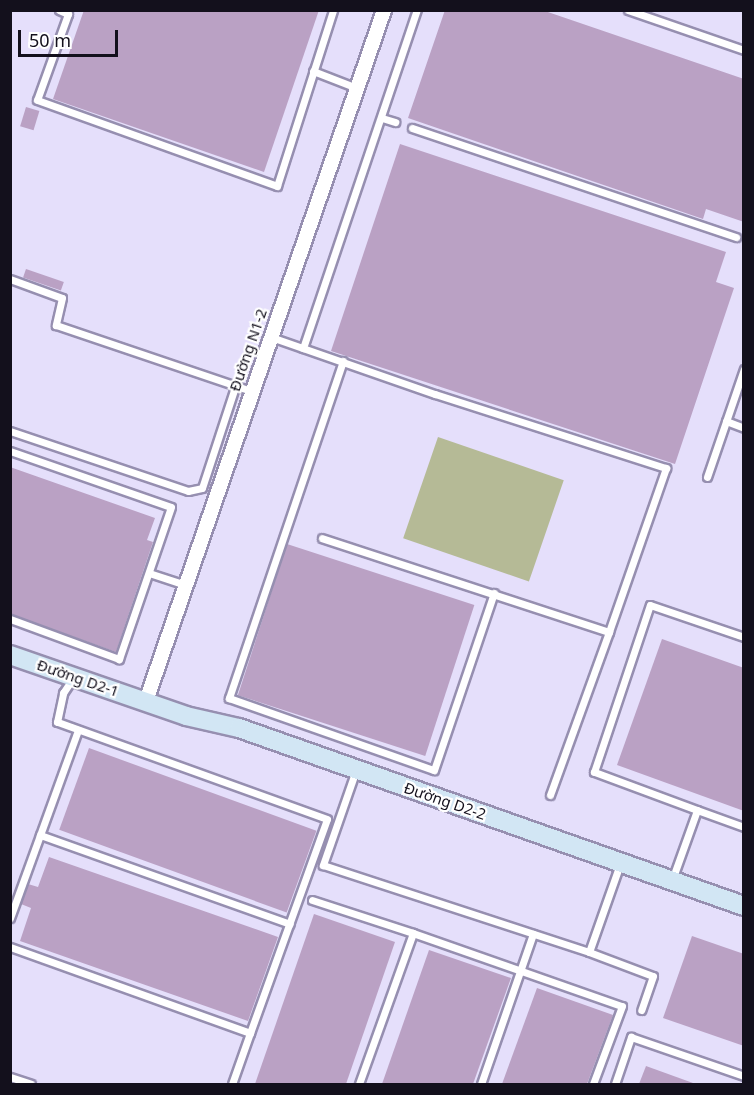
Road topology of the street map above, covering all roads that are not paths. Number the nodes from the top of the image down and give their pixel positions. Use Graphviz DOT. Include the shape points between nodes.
graph roads {
  1 [pos="58,10"];
  2 [pos="333,10"];
  3 [pos="384,10"];
  4 [pos="417,10"];
  5 [pos="628,10"];
  6 [pos="744,50"];
  7 [pos="314,71"];
  8 [pos="357,88"];
  9 [pos="382,118"];
  10 [pos="395,122"];
  11 [pos="412,128"];
  12 [pos="736,237"];
  13 [pos="10,279"];
  14 [pos="271,337"];
  15 [pos="303,348"];
  16 [pos="343,361"];
  17 [pos="744,369"];
  18 [pos="235,387"];
  19 [pos="251,391"];
  20 [pos="726,421"];
  21 [pos="744,428"];
  22 [pos="10,431"];
  23 [pos="10,451"];
  24 [pos="707,477"];
  25 [pos="322,538"];
  26 [pos="149,573"];
  27 [pos="186,585"];
  28 [pos="494,593"];
  29 [pos="10,619"];
  30 [pos="609,632"];
  31 [pos="744,637"];
  32 [pos="10,655"];
  33 [pos="73,677"];
  34 [pos="146,701"];
  35 [pos="78,730"];
  36 [pos="356,770"];
  37 [pos="550,795"];
  38 [pos="697,810"];
  39 [pos="744,827"];
  40 [pos="40,835"];
  41 [pos="621,862"];
  42 [pos="672,880"];
  43 [pos="312,900"];
  44 [pos="744,906"];
  45 [pos="10,918"];
  46 [pos="290,924"];
  47 [pos="413,933"];
  48 [pos="533,934"];
  49 [pos="10,947"];
  50 [pos="589,952"];
  51 [pos="520,970"];
  52 [pos="641,1010"];
  53 [pos="250,1033"];
  54 [pos="744,1076"];
  55 [pos="10,1077"];
  56 [pos="31,1084"];
  57 [pos="232,1084"];
  58 [pos="359,1084"];
  59 [pos="481,1084"];
  60 [pos="593,1084"];
  61 [pos="615,1084"];
  1 -- 7 [label="lane" via="68,14 37,100 277,186"];
  2 -- 7 [label="lane"];
  3 -- 8 [label="street, Đường N1-2"];
  4 -- 9 [label="lane"];
  5 -- 6 [label="lane"];
  7 -- 8 [label="lane"];
  8 -- 14 [label="street, Đường N1-2"];
  9 -- 10 [label="lane"];
  9 -- 15 [label="lane"];
  11 -- 12 [label="lane"];
  13 -- 18 [label="lane" via="62,298 56,325"];
  14 -- 15 [label="lane"];
  14 -- 19 [label="street, Đường N1-2"];
  15 -- 16 [label="lane"];
  16 -- 28 [label="lane" via="229,698 434,770"];
  16 -- 30 [label="lane" via="666,468"];
  17 -- 20 [label="lane"];
  18 -- 19 [label="lane"];
  18 -- 22 [label="lane" via="202,488 188,491"];
  19 -- 27 [label="street, Đường N1-2"];
  20 -- 21 [label="lane"];
  20 -- 24 [label="lane"];
  23 -- 26 [label="lane" via="171,507"];
  25 -- 28 [label="lane"];
  26 -- 27 [label="lane"];
  26 -- 29 [label="lane" via="119,659"];
  27 -- 34 [label="street, Đường N1-2"];
  28 -- 30 [label="lane"];
  30 -- 37 [label="lane"];
  31 -- 38 [label="lane" via="650,605 594,772"];
  32 -- 33 [label="main road, Đường D2-1"];
  33 -- 34 [label="main road, Đường D2-1"];
  33 -- 35 [label="lane" via="63,693 57,722"];
  34 -- 36 [label="main road, Đường D2-2" via="186,717 240,728"];
  35 -- 40 [label="lane"];
  35 -- 46 [label="lane" via="327,819"];
  36 -- 41 [label="main road, Đường D2-2"];
  36 -- 48 [label="lane" via="323,865"];
  38 -- 39 [label="lane"];
  38 -- 42 [label="lane"];
  40 -- 45 [label="lane"];
  40 -- 46 [label="lane"];
  41 -- 42 [label="main road, Đường D2-2"];
  41 -- 50 [label="lane"];
  42 -- 44 [label="main road, Đường D2-2"];
  43 -- 47 [label="lane"];
  46 -- 53 [label="lane"];
  47 -- 51 [label="lane"];
  47 -- 58 [label="lane"];
  48 -- 50 [label="lane"];
  48 -- 51 [label="lane"];
  49 -- 53 [label="lane"];
  50 -- 52 [label="lane" via="653,976"];
  51 -- 59 [label="lane"];
  51 -- 60 [label="lane" via="621,1006"];
  53 -- 57 [label="lane"];
  54 -- 61 [label="lane" via="631,1037"];
  55 -- 56 [label="lane"];
}
